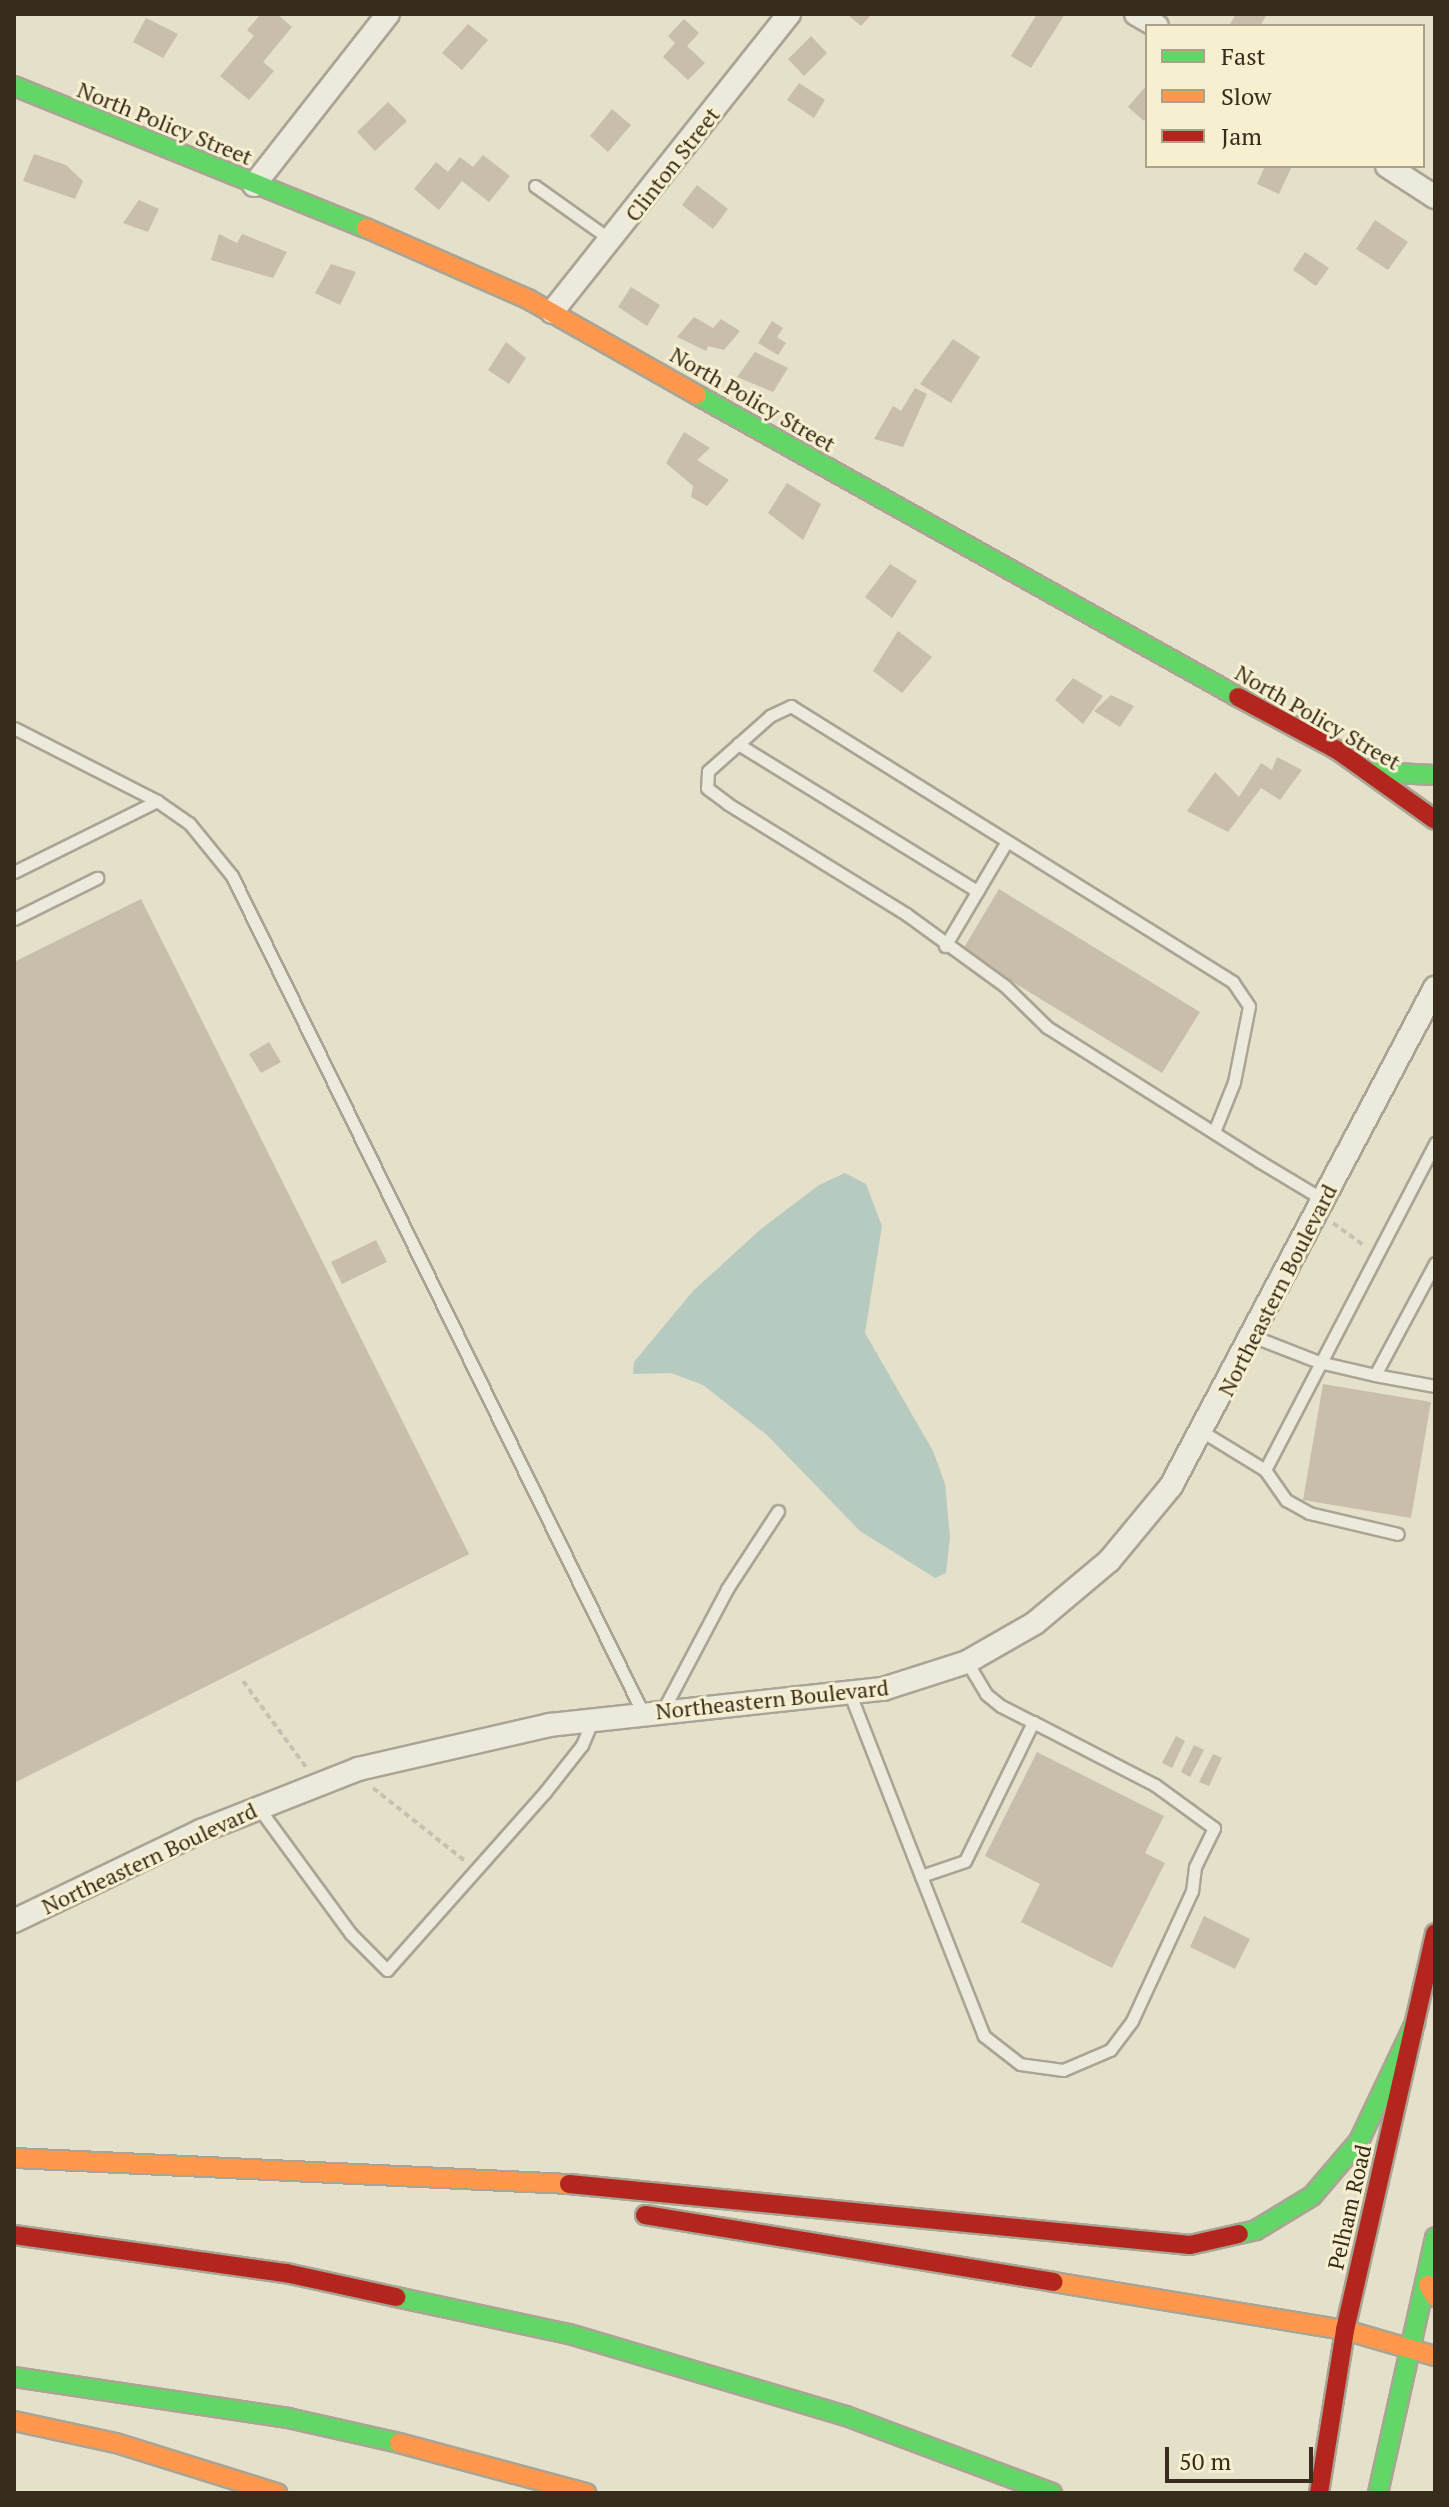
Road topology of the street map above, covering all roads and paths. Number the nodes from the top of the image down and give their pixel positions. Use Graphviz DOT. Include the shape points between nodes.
graph roads {
  1 [pos="388,14"];
  2 [pos="789,14"];
  3 [pos="1136,14"];
  4 [pos="1154,24"];
  5 [pos="14,86"];
  6 [pos="1390,168"];
  7 [pos="254,185"];
  8 [pos="535,186"];
  9 [pos="1435,197"];
  10 [pos="611,240"];
  11 [pos="552,312"];
  12 [pos="14,728"];
  13 [pos="738,744"];
  14 [pos="1373,772"];
  15 [pos="1435,775"];
  16 [pos="157,801"];
  17 [pos="1435,820"];
  18 [pos="1006,843"];
  19 [pos="14,872"];
  20 [pos="97,878"];
  21 [pos="977,891"];
  22 [pos="14,919"];
  23 [pos="945,946"];
  24 [pos="1435,988"];
  25 [pos="1214,1132"];
  26 [pos="1435,1143"];
  27 [pos="1324,1200"];
  28 [pos="1331,1222"];
  29 [pos="1377,1253"];
  30 [pos="1435,1263"];
  31 [pos="1252,1336"];
  32 [pos="1319,1362"];
  33 [pos="1375,1375"];
  34 [pos="1435,1386"];
  35 [pos="1203,1432"];
  36 [pos="1265,1470"];
  37 [pos="778,1511"];
  38 [pos="1398,1534"];
  39 [pos="967,1662"];
  40 [pos="243,1681"];
  41 [pos="850,1694"];
  42 [pos="652,1712"];
  43 [pos="593,1719"];
  44 [pos="1033,1722"];
  45 [pos="306,1767"];
  46 [pos="373,1788"];
  47 [pos="258,1806"];
  48 [pos="454,1851"];
  49 [pos="921,1876"];
  50 [pos="14,1921"];
  51 [pos="1435,1933"];
  52 [pos="1415,2023"];
  53 [pos="14,2158"];
  54 [pos="292,2168"];
  55 [pos="595,2207"];
  56 [pos="626,2212"];
  57 [pos="14,2235"];
  58 [pos="1435,2237"];
  59 [pos="1431,2291"];
  60 [pos="1345,2330"];
  61 [pos="1413,2347"];
  62 [pos="1435,2356"];
  63 [pos="14,2377"];
  64 [pos="14,2421"];
  65 [pos="277,2493"];
  66 [pos="586,2493"];
  67 [pos="1052,2493"];
  68 [pos="1319,2493"];
  69 [pos="1378,2493"];
  1 -- 7 [label="street"];
  2 -- 10 [label="street, Clinton Street"];
  3 -- 4 [label="street"];
  5 -- 7 [label="main road, North Policy Street"];
  6 -- 9 [label="street"];
  7 -- 11 [label="main road, North Policy Street" via="444,259"];
  8 -- 10 [label="lane"];
  10 -- 11 [label="street, Clinton Street"];
  11 -- 14 [label="main road, North Policy Street" via="1091,619"];
  12 -- 16 [label="lane"];
  13 -- 18 [label="lane" via="770,716 791,706"];
  13 -- 21 [label="lane"];
  13 -- 23 [label="lane" via="708,771 707,788 906,914"];
  14 -- 15 [label="main road"];
  14 -- 17 [label="main road, North Policy Street"];
  16 -- 19 [label="lane"];
  16 -- 42 [label="lane" via="211,847 252,912"];
  18 -- 21 [label="lane"];
  18 -- 25 [label="lane" via="1244,992 1249,1006 1234,1082"];
  20 -- 22 [label="lane"];
  21 -- 23 [label="lane"];
  23 -- 25 [label="lane" via="1005,986 1047,1027"];
  24 -- 27 [label="street, Northeastern Boulevard"];
  25 -- 27 [label="lane"];
  26 -- 29 [label="lane"];
  27 -- 31 [label="street, Northeastern Boulevard"];
  28 -- 29 [label="path"];
  29 -- 32 [label="lane"];
  30 -- 33 [label="lane"];
  31 -- 32 [label="lane"];
  31 -- 35 [label="street, Northeastern Boulevard"];
  32 -- 33 [label="lane"];
  32 -- 36 [label="lane"];
  33 -- 34 [label="lane"];
  35 -- 36 [label="lane"];
  35 -- 39 [label="street, Northeastern Boulevard" via="1171,1486 1109,1561 1035,1623"];
  36 -- 38 [label="lane" via="1286,1500 1309,1513"];
  37 -- 42 [label="lane"];
  39 -- 41 [label="street, Northeastern Boulevard" via="911,1683"];
  39 -- 44 [label="lane" via="986,1694"];
  40 -- 45 [label="path"];
  41 -- 42 [label="street, Northeastern Boulevard"];
  41 -- 49 [label="lane"];
  42 -- 43 [label="street, Northeastern Boulevard"];
  43 -- 47 [label="street, Northeastern Boulevard" via="411,1754"];
  43 -- 47 [label="lane" via="582,1745 545,1792 387,1970 351,1934"];
  44 -- 49 [label="lane" via="965,1861"];
  44 -- 49 [label="lane" via="1155,1785 1214,1828 1195,1867 1192,1891 1121,2037 1095,2060 1063,2070 1035,2069 1007,2058 975,2020"];
  46 -- 48 [label="path"];
  47 -- 50 [label="street, Northeastern Boulevard"];
  51 -- 52 [label="main road, Pelham Road"];
  52 -- 54 [label="main road" via="1359,2141 1312,2196 1256,2230 1190,2245 594,2185"];
  52 -- 60 [label="main road, Pelham Road"];
  53 -- 54 [label="main road"];
  54 -- 55 [label="main road" via="455,2184"];
  56 -- 60 [label="main road"];
  57 -- 67 [label="main road" via="286,2273 569,2334 846,2416"];
  58 -- 59 [label="main road"];
  59 -- 61 [label="main road"];
  60 -- 61 [label="main road"];
  60 -- 68 [label="main road, Pelham Road"];
  61 -- 62 [label="main road"];
  61 -- 69 [label="main road"];
  63 -- 66 [label="main road" via="288,2418 476,2460"];
  64 -- 65 [label="main road" via="116,2443"];
}
